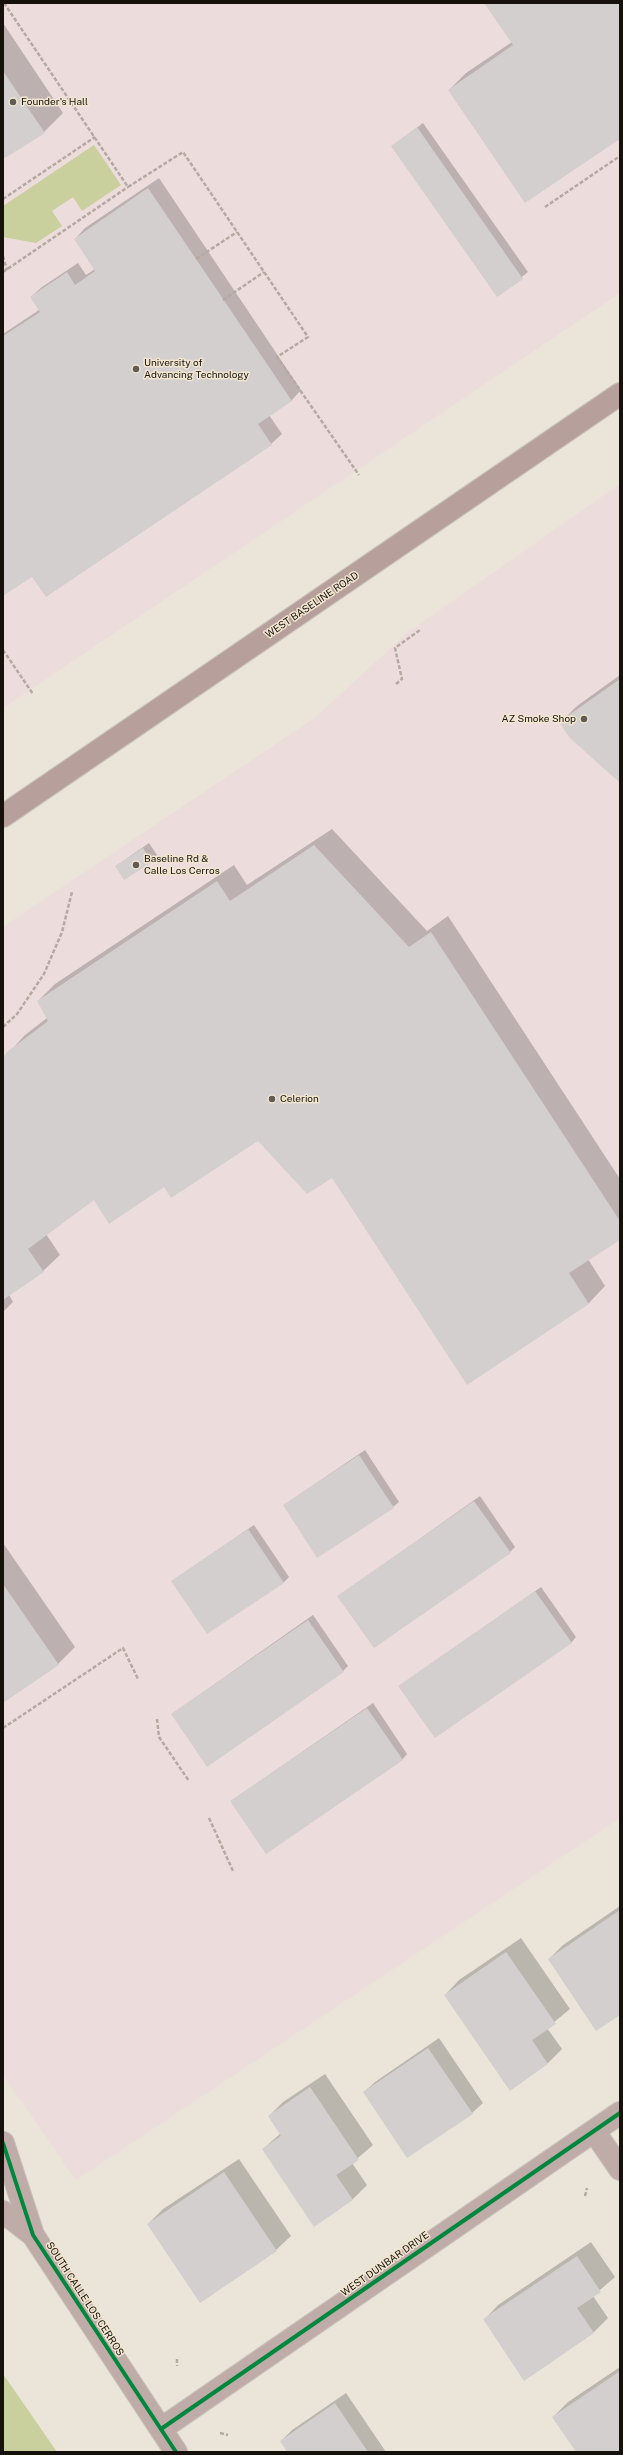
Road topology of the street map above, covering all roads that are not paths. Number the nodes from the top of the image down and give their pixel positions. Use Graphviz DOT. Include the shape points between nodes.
graph roads {
  1 [pos="620,394"];
  2 [pos="3,816"];
  3 [pos="620,2113"];
  4 [pos="594,2131"];
  5 [pos="3,2142"];
  6 [pos="620,2169"];
  7 [pos="3,2212"];
  8 [pos="33,2235"];
  9 [pos="161,2429"];
  10 [pos="176,2452"];
  1 -- 2 [label="main road, WEST BASELINE ROAD"];
  3 -- 4 [label="street, WEST DUNBAR DRIVE"];
  4 -- 6 [label="street"];
  4 -- 9 [label="street, WEST DUNBAR DRIVE"];
  5 -- 8 [label="street, SOUTH CALLE LOS CERROS"];
  7 -- 8 [label="street, SOUTH CALLE LOS CERROS"];
  8 -- 9 [label="street, SOUTH CALLE LOS CERROS"];
  9 -- 10 [label="street, SOUTH CALLE LOS CERROS"];
}
